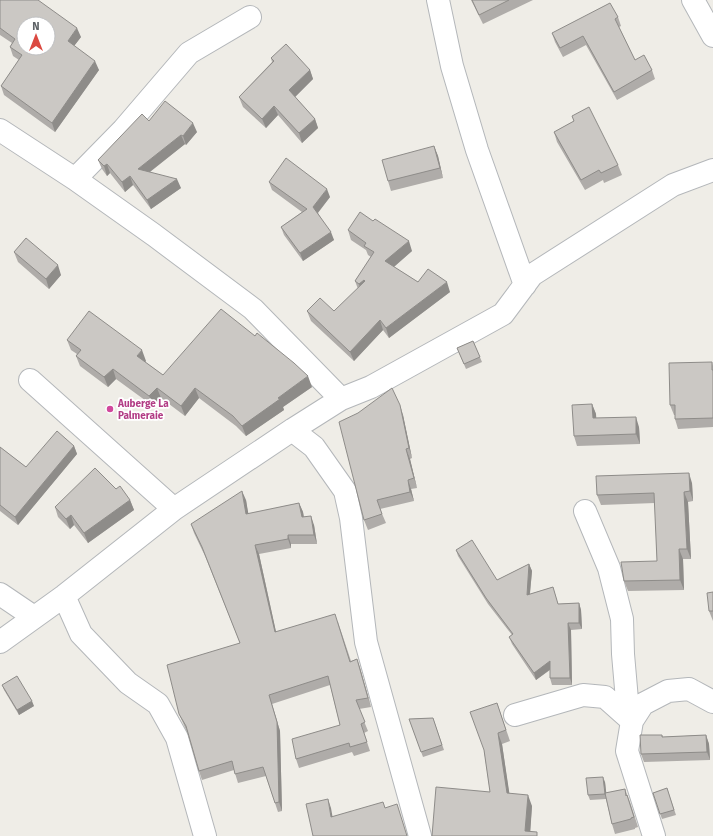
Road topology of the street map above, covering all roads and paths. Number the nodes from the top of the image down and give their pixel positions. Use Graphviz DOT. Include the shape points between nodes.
graph roads {
  1 [pos="438,0"];
  2 [pos="693,0"];
  3 [pos="250,16"];
  4 [pos="713,36"];
  5 [pos="0,130"];
  6 [pos="713,170"];
  7 [pos="75,179"];
  8 [pos="525,285"];
  9 [pos="30,380"];
  10 [pos="341,399"];
  11 [pos="292,430"];
  12 [pos="174,509"];
  13 [pos="585,511"];
  14 [pos="0,594"];
  15 [pos="64,596"];
  16 [pos="34,617"];
  17 [pos="0,642"];
  18 [pos="713,702"];
  19 [pos="515,715"];
  20 [pos="632,721"];
  21 [pos="205,836"];
  22 [pos="420,836"];
  23 [pos="654,836"];
  1 -- 8 [label="street" via="452,66 477,150"];
  2 -- 4 [label="street"];
  3 -- 7 [label="street" via="189,53 123,130"];
  5 -- 7 [label="street"];
  6 -- 8 [label="street" via="673,185 532,275"];
  7 -- 10 [label="street" via="253,309"];
  8 -- 10 [label="street" via="503,314 371,387"];
  9 -- 12 [label="street"];
  10 -- 11 [label="street"];
  11 -- 12 [label="street"];
  11 -- 22 [label="street" via="314,447 345,491 351,518 366,642"];
  12 -- 15 [label="street"];
  13 -- 20 [label="street" via="609,568 622,619 627,700"];
  14 -- 16 [label="street"];
  15 -- 16 [label="street"];
  15 -- 21 [label="street" via="81,634 128,683 158,704 177,738"];
  16 -- 17 [label="street"];
  18 -- 20 [label="street" via="689,689 668,691 642,704"];
  19 -- 20 [label="street" via="583,695 605,697"];
  20 -- 23 [label="street" via="627,750"];
}
